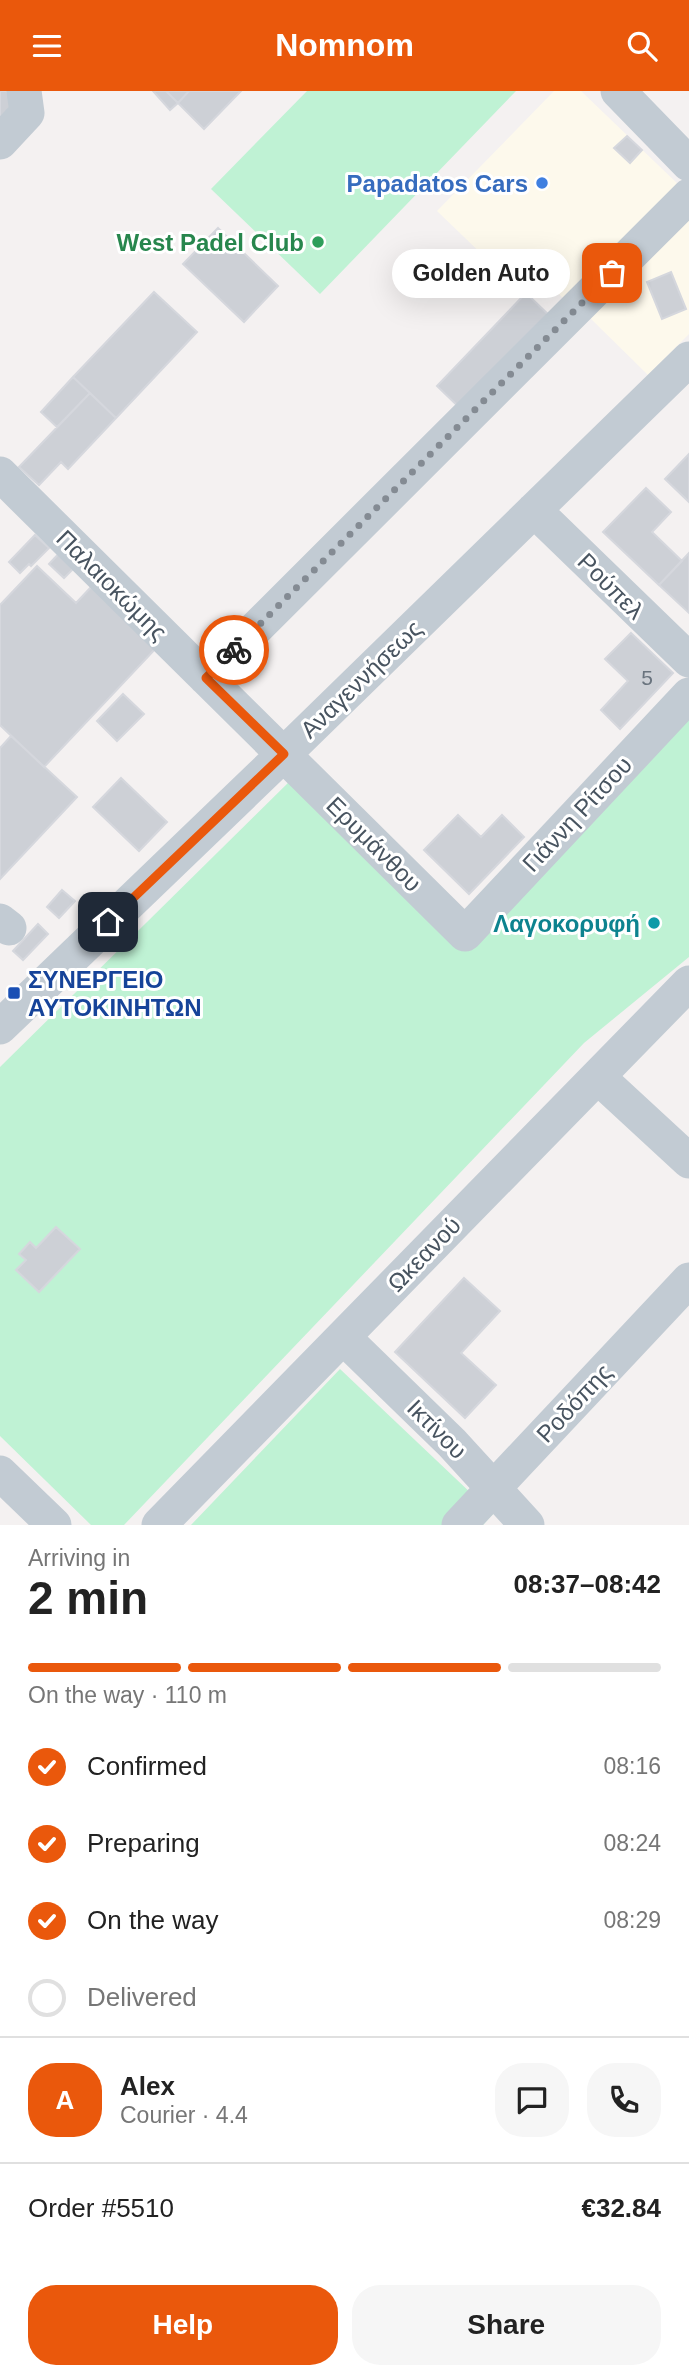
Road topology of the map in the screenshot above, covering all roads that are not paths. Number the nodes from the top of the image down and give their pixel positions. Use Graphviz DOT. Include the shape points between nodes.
graph roads {
  1 [pos="24,91"];
  2 [pos="618,91"];
  3 [pos="0,142"];
  4 [pos="684,147"];
  5 [pos="689,196"];
  6 [pos="689,359"];
  7 [pos="0,474"];
  8 [pos="534,510"];
  9 [pos="689,660"];
  10 [pos="206,678"];
  11 [pos="689,695"];
  12 [pos="284,754"];
  13 [pos="465,934"];
  14 [pos="689,983"];
  15 [pos="0,1027"];
  16 [pos="597,1077"];
  17 [pos="689,1161"];
  18 [pos="689,1280"];
  19 [pos="343,1337"];
  20 [pos="0,1473"];
  21 [pos="494,1488"];
  22 [pos="54,1525"];
  23 [pos="159,1525"];
  24 [pos="459,1525"];
  25 [pos="527,1525"];
  1 -- 3 [label="street" via="27,113"];
  2 -- 4 [label="street"];
  5 -- 10 [label="street"];
  6 -- 8 [label="street, Αναγεννήσεως"];
  7 -- 10 [label="street, Παλαιοκώμης"];
  8 -- 9 [label="street, Ρούπελ"];
  8 -- 12 [label="street, Αναγεννήσεως"];
  10 -- 12 [label="street, Παλαιοκώμης"];
  11 -- 13 [label="street, Γιάννη Ρίτσου"];
  12 -- 13 [label="street, Ερυμάνθου"];
  12 -- 15 [label="street, Αναγεννήσεως"];
  14 -- 16 [label="street, Ωκεανού"];
  16 -- 17 [label="street"];
  16 -- 19 [label="street, Ωκεανού"];
  18 -- 21 [label="street, Ροδόπης"];
  19 -- 21 [label="street, Ικτίνου"];
  19 -- 23 [label="street, Ωκεανού"];
  20 -- 22 [label="street"];
  21 -- 24 [label="street, Ροδόπης"];
  21 -- 25 [label="street, Ικτίνου"];
}
